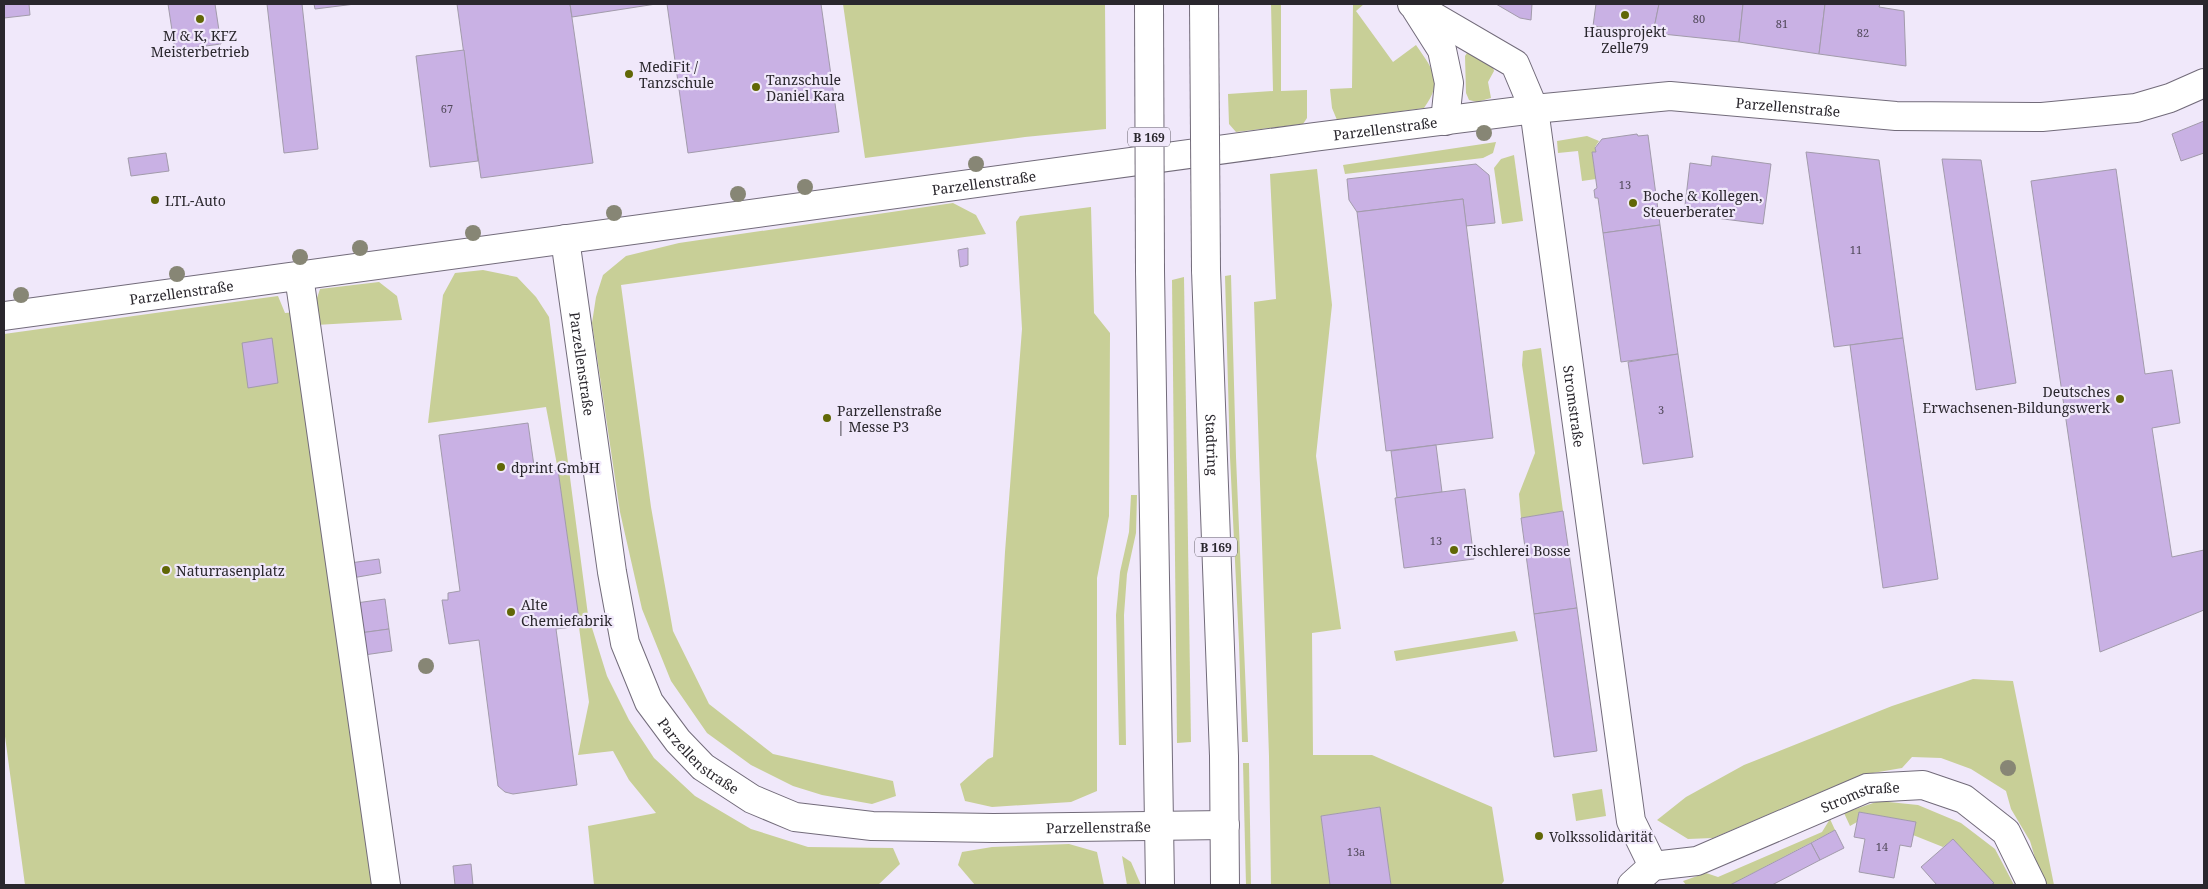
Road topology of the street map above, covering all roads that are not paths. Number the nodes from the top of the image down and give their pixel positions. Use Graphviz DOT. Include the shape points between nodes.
graph roads {
  1 [pos="1148,4"];
  2 [pos="1204,4"];
  3 [pos="1412,4"];
  4 [pos="2204,83"];
  5 [pos="1534,109"];
  6 [pos="1445,121"];
  7 [pos="566,239"];
  8 [pos="299,276"];
  9 [pos="4,316"];
  10 [pos="1160,824"];
  11 [pos="1225,825"];
  12 [pos="1653,866"];
  13 [pos="386,885"];
  14 [pos="1160,885"];
  15 [pos="1225,885"];
  16 [pos="1632,885"];
  17 [pos="2032,885"];
  1 -- 10 [label="street, B 169, bridge"];
  2 -- 11 [label="street, Stadtring / B 169, bridge" via="1206,270"];
  3 -- 5 [label="street, Stromstraße" via="1515,64"];
  3 -- 6 [label="street, Stromstraße" via="1442,50 1449,83"];
  4 -- 5 [label="street, Parzellenstraße" via="2136,108 2042,117 1896,116 1670,96"];
  5 -- 6 [label="street, Parzellenstraße"];
  5 -- 12 [label="street, Stromstraße" via="1631,821"];
  6 -- 7 [label="street, Parzellenstraße"];
  7 -- 8 [label="street, Parzellenstraße"];
  7 -- 10 [label="street, Parzellenstraße" via="612,572 625,643 649,702 678,741 703,767 752,800 795,817 872,826 993,828"];
  8 -- 9 [label="street, Parzellenstraße"];
  8 -- 13 [label="street"];
  10 -- 11 [label="street, Parzellenstraße"];
  10 -- 14 [label="street, B 169"];
  11 -- 15 [label="street, Stadtring / B 169"];
  12 -- 16 [label="street"];
  12 -- 17 [label="street, Stromstraße" via="1697,861 1867,788 1923,785 1964,799 2006,832"];
}
